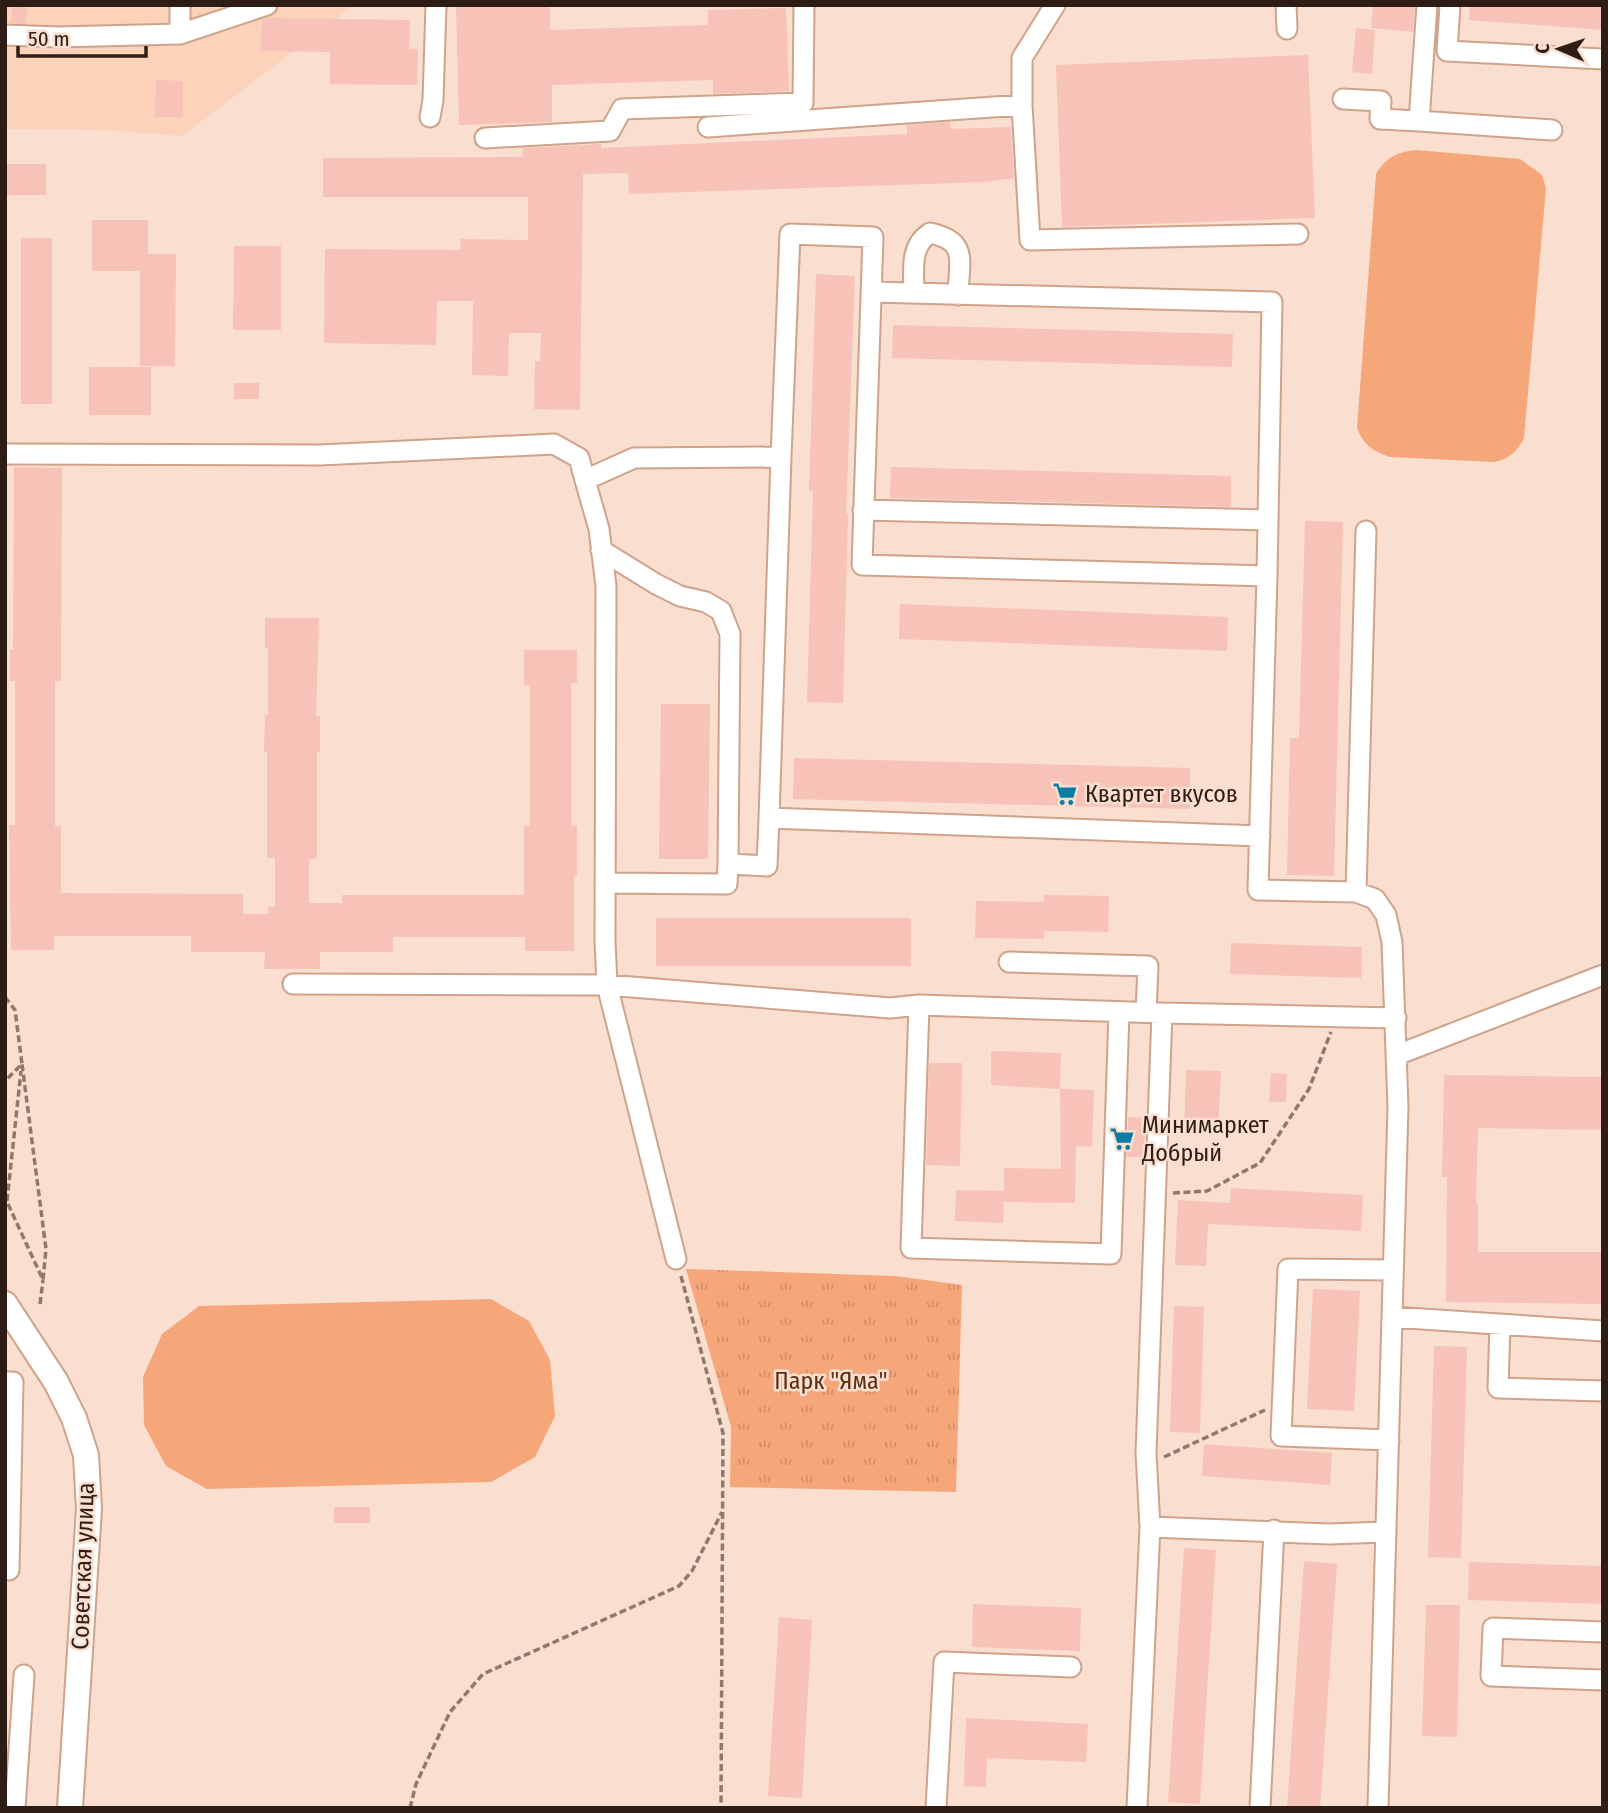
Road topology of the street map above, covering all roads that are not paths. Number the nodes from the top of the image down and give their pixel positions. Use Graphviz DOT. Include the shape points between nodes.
graph roads {
  1 [pos="180,5"];
  2 [pos="267,5"];
  3 [pos="436,5"];
  4 [pos="804,5"];
  5 [pos="1055,5"];
  6 [pos="1286,5"];
  7 [pos="1427,5"];
  8 [pos="1450,5"];
  9 [pos="1287,29"];
  10 [pos="180,34"];
  11 [pos="5,35"];
  12 [pos="1603,59"];
  13 [pos="1343,99"];
  14 [pos="1022,105"];
  15 [pos="430,117"];
  16 [pos="1419,121"];
  17 [pos="708,127"];
  18 [pos="1552,130"];
  19 [pos="485,138"];
  20 [pos="1298,234"];
  21 [pos="872,292"];
  22 [pos="914,293"];
  23 [pos="958,295"];
  24 [pos="5,454"];
  25 [pos="782,457"];
  26 [pos="585,480"];
  27 [pos="863,510"];
  28 [pos="1268,520"];
  29 [pos="1366,531"];
  30 [pos="601,550"];
  31 [pos="1267,576"];
  32 [pos="769,818"];
  33 [pos="1260,836"];
  34 [pos="728,864"];
  35 [pos="605,883"];
  36 [pos="1356,892"];
  37 [pos="1009,962"];
  38 [pos="1603,975"];
  39 [pos="293,984"];
  40 [pos="607,985"];
  41 [pos="919,1005"];
  42 [pos="1119,1012"];
  43 [pos="1154,1013"];
  44 [pos="1396,1018"];
  45 [pos="1397,1055"];
  46 [pos="676,1259"];
  47 [pos="1393,1270"];
  48 [pos="5,1304"];
  49 [pos="1392,1317"];
  50 [pos="1500,1324"];
  51 [pos="1603,1331"];
  52 [pos="5,1382"];
  53 [pos="1603,1391"];
  54 [pos="1389,1440"];
  55 [pos="8,1480"];
  56 [pos="1150,1527"];
  57 [pos="1274,1530"];
  58 [pos="1386,1532"];
  59 [pos="9,1570"];
  60 [pos="1603,1632"];
  61 [pos="1072,1667"];
  62 [pos="1603,1680"];
  63 [pos="17,1687"];
  64 [pos="15,1808"];
  65 [pos="70,1808"];
  66 [pos="936,1808"];
  67 [pos="1137,1808"];
  68 [pos="1260,1808"];
  69 [pos="1378,1808"];
  1 -- 10 [label="street"];
  2 -- 10 [label="street"];
  3 -- 15 [label="street"];
  4 -- 19 [label="street" via="803,103 622,109 610,131"];
  5 -- 14 [label="street" via="1022,58"];
  6 -- 9 [label="street"];
  7 -- 16 [label="street"];
  8 -- 12 [label="street" via="1447,51"];
  10 -- 11 [label="street"];
  13 -- 16 [label="street" via="1381,101 1380,118"];
  14 -- 17 [label="street"];
  14 -- 20 [label="street" via="1030,240"];
  16 -- 18 [label="street"];
  21 -- 22 [label="street"];
  21 -- 25 [label="street" via="873,237 790,234"];
  21 -- 27 [label="street"];
  22 -- 23 [label="street"];
  22 -- 23 [label="street" via="915,251 920,239 930,233 955,242"];
  23 -- 28 [label="street" via="1272,302"];
  24 -- 26 [label="street" via="320,455 554,444 579,458"];
  25 -- 26 [label="street" via="634,458"];
  25 -- 32 [label="street"];
  26 -- 30 [label="street"];
  27 -- 28 [label="street"];
  27 -- 31 [label="street" via="862,565"];
  28 -- 31 [label="street"];
  29 -- 36 [label="street"];
  30 -- 34 [label="street" via="680,596 706,602 721,611 726,622 730,634"];
  30 -- 35 [label="street" via="606,586"];
  31 -- 33 [label="street"];
  32 -- 33 [label="street"];
  32 -- 34 [label="street" via="767,866"];
  33 -- 36 [label="street" via="1258,890"];
  34 -- 35 [label="street" via="727,884"];
  35 -- 40 [label="street"];
  36 -- 44 [label="street" via="1375,899 1386,915"];
  37 -- 43 [label="street" via="1148,966"];
  38 -- 45 [label="street"];
  39 -- 40 [label="street"];
  40 -- 41 [label="street" via="890,1009"];
  40 -- 46 [label="street"];
  41 -- 42 [label="street"];
  41 -- 42 [label="street" via="911,1248 1111,1254"];
  42 -- 43 [label="street"];
  43 -- 44 [label="street"];
  43 -- 56 [label="street"];
  44 -- 45 [label="street"];
  45 -- 47 [label="street"];
  47 -- 49 [label="street"];
  47 -- 54 [label="street" via="1288,1269 1281,1436"];
  48 -- 65 [label="main road, Советская улица" via="56,1382 86,1455 89,1509"];
  49 -- 51 [label="street"];
  49 -- 54 [label="street"];
  50 -- 53 [label="street" via="1498,1388"];
  52 -- 55 [label="street" via="13,1382"];
  54 -- 58 [label="street"];
  55 -- 59 [label="street"];
  56 -- 57 [label="street"];
  56 -- 67 [label="street"];
  57 -- 58 [label="street"];
  57 -- 68 [label="street"];
  58 -- 69 [label="street"];
  60 -- 62 [label="street" via="1493,1628 1491,1676"];
  61 -- 66 [label="street" via="944,1662"];
  63 -- 64 [label="street"];
}
